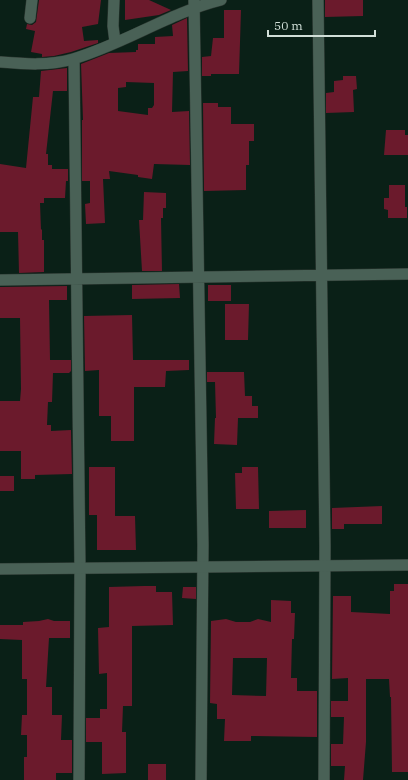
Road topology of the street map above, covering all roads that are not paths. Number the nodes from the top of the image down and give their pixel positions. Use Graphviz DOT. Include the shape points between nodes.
graph roads {
  1 [pos="32,0"];
  2 [pos="114,0"];
  3 [pos="221,0"];
  4 [pos="318,0"];
  5 [pos="194,4"];
  6 [pos="30,18"];
  7 [pos="116,42"];
  8 [pos="74,59"];
  9 [pos="0,62"];
  10 [pos="408,274"];
  11 [pos="321,276"];
  12 [pos="199,278"];
  13 [pos="77,279"];
  14 [pos="0,280"];
  15 [pos="408,565"];
  16 [pos="325,566"];
  17 [pos="202,568"];
  18 [pos="0,569"];
  19 [pos="80,569"];
  20 [pos="79,780"];
  21 [pos="201,780"];
  22 [pos="324,780"];
  1 -- 6 [label="street"];
  2 -- 7 [label="street" via="112,26"];
  3 -- 5 [label="street"];
  4 -- 11 [label="street"];
  5 -- 7 [label="street"];
  5 -- 12 [label="street"];
  7 -- 8 [label="street"];
  8 -- 9 [label="street" via="42,64"];
  8 -- 13 [label="street"];
  10 -- 11 [label="street"];
  11 -- 12 [label="street"];
  11 -- 16 [label="street"];
  12 -- 13 [label="street"];
  12 -- 17 [label="street"];
  13 -- 14 [label="street"];
  13 -- 19 [label="street"];
  15 -- 16 [label="street"];
  16 -- 17 [label="street"];
  16 -- 22 [label="street"];
  17 -- 19 [label="street"];
  17 -- 21 [label="street"];
  18 -- 19 [label="street"];
  19 -- 20 [label="street"];
}
